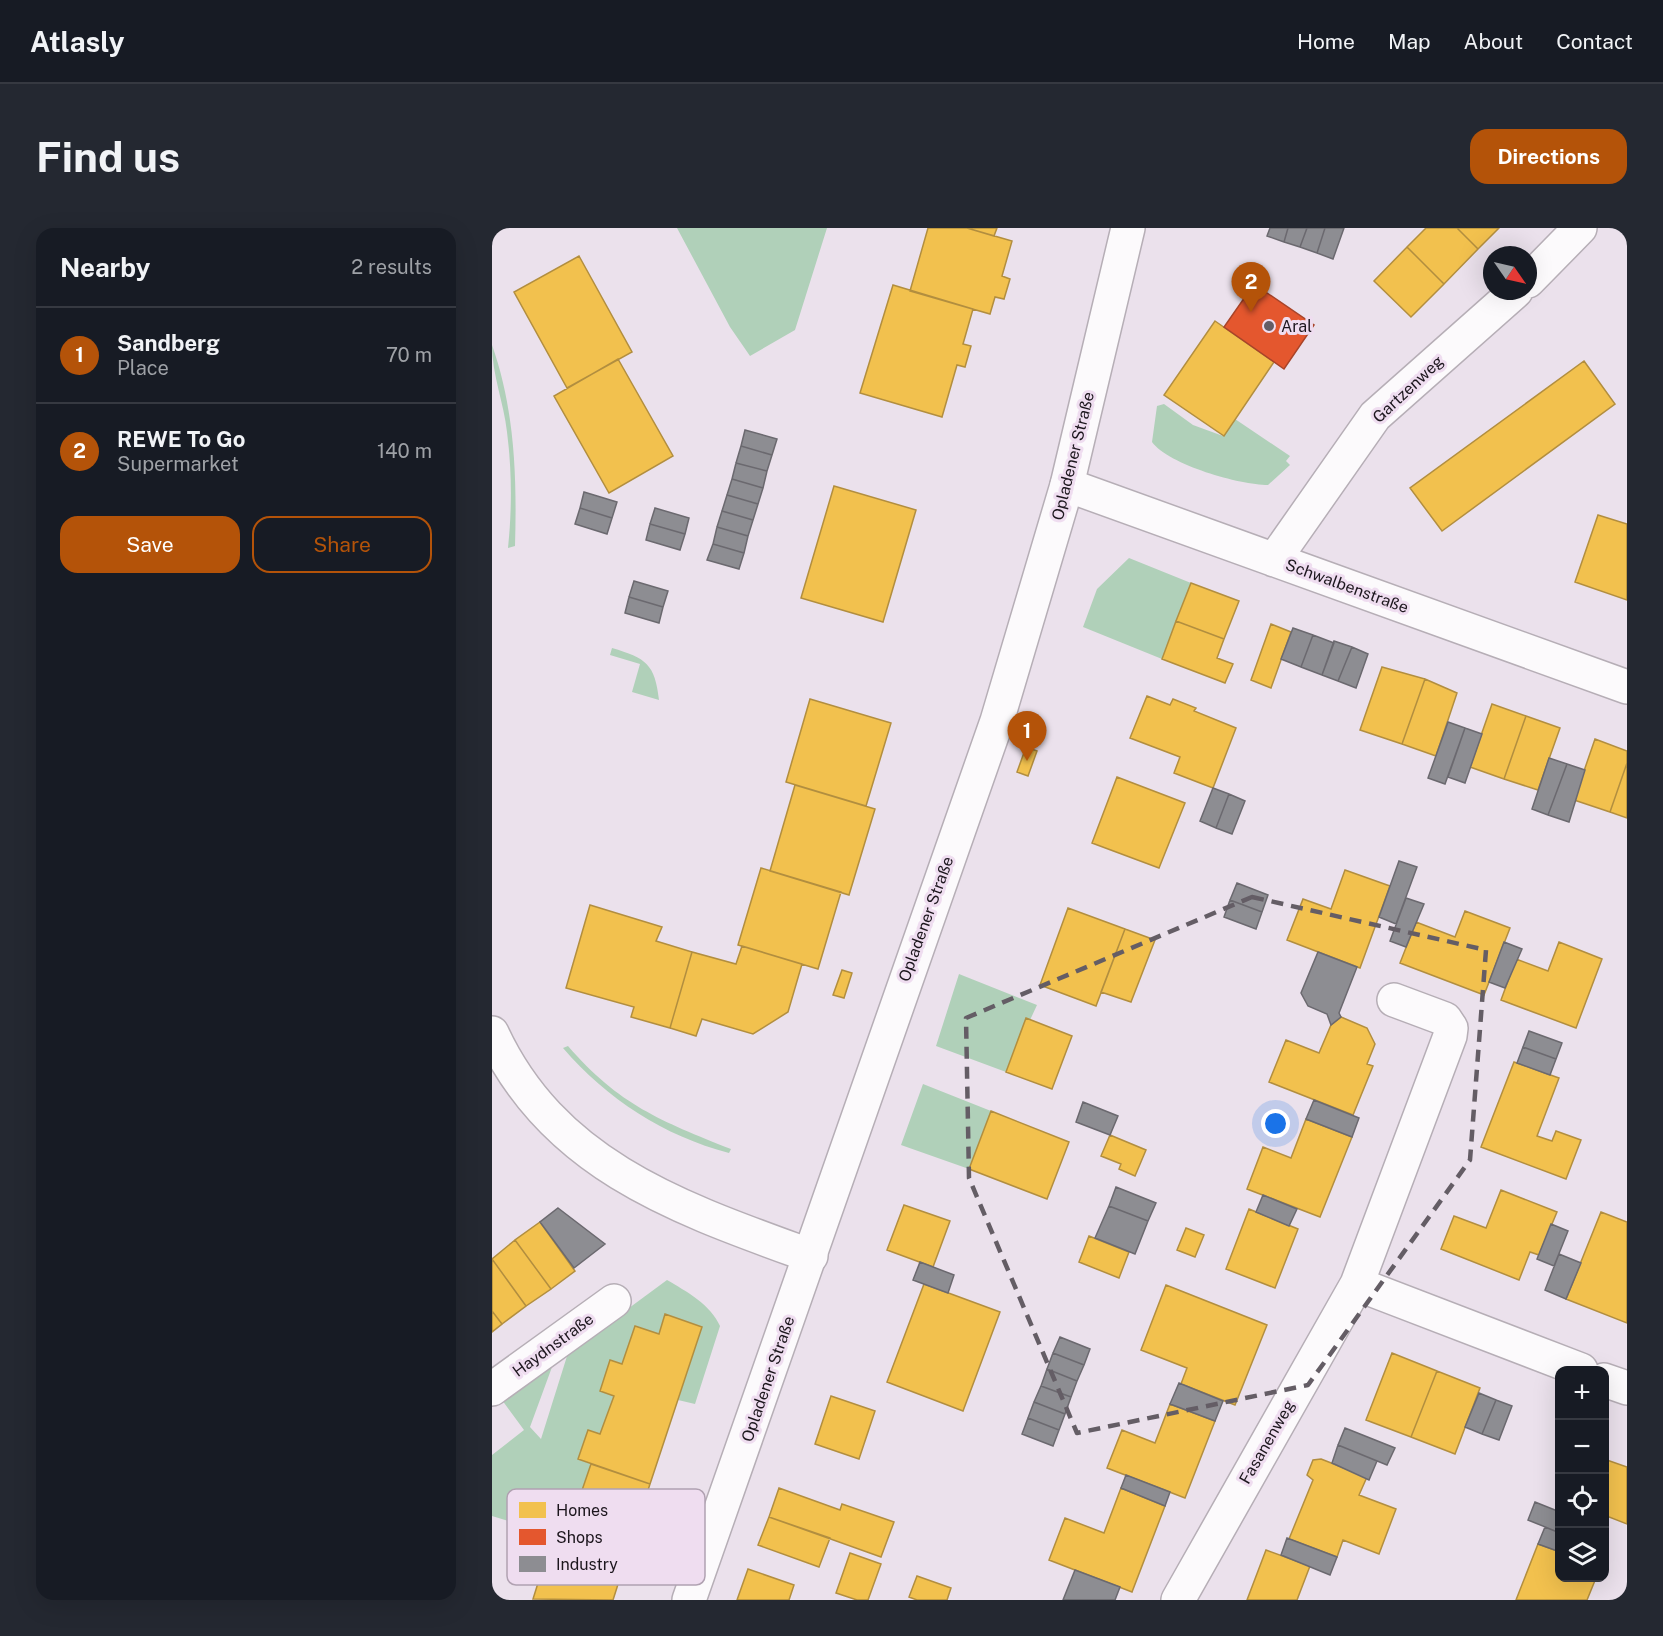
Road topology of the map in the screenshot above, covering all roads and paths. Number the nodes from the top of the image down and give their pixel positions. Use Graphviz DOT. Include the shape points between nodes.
graph roads {
  1 [pos="1128,228"];
  2 [pos="1580,228"];
  3 [pos="1537,272"];
  4 [pos="1506,300"];
  5 [pos="1068,485"];
  6 [pos="1275,560"];
  7 [pos="1627,687"];
  8 [pos="1394,1000"];
  9 [pos="492,1033"];
  10 [pos="811,1256"];
  11 [pos="1357,1284"];
  12 [pos="614,1301"];
  13 [pos="1568,1366"];
  14 [pos="1609,1381"];
  15 [pos="1627,1388"];
  16 [pos="492,1389"];
  17 [pos="705,1555"];
  18 [pos="694,1585"];
  19 [pos="689,1600"];
  20 [pos="1178,1600"];
  1 -- 5 [label="street, Opladener Straße"];
  2 -- 3 [label="street"];
  4 -- 6 [label="street, Gartzenweg" via="1375,416"];
  5 -- 6 [label="street, Schwalbenstraße"];
  5 -- 10 [label="street, Opladener Straße" via="997,721"];
  6 -- 7 [label="street, Schwalbenstraße"];
  8 -- 11 [label="street, Fasanenweg" via="1444,1020 1451,1028 1450,1036"];
  9 -- 10 [label="street" via="500,1051 551,1122 605,1167 710,1219"];
  10 -- 17 [label="street, Opladener Straße"];
  11 -- 13 [label="street"];
  11 -- 20 [label="street, Fasanenweg"];
  12 -- 16 [label="street, Haydnstraße"];
  14 -- 15 [label="street"];
  18 -- 19 [label="street, Opladener Straße"];
}
